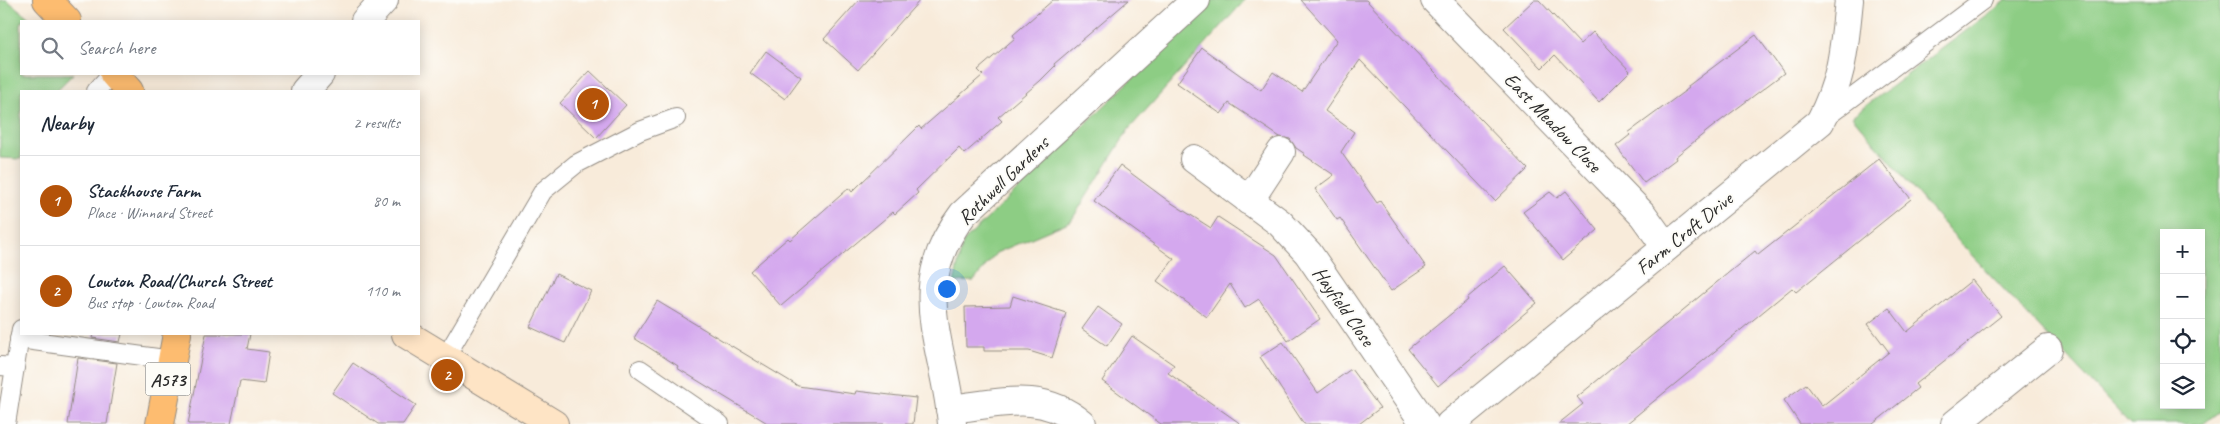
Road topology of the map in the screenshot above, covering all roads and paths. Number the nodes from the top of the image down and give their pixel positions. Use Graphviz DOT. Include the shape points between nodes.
graph roads {
  1 [pos="48,0"];
  2 [pos="384,0"];
  3 [pos="1436,0"];
  4 [pos="1849,0"];
  5 [pos="1983,0"];
  6 [pos="1191,2"];
  7 [pos="66,20"];
  8 [pos="366,20"];
  9 [pos="111,75"];
  10 [pos="113,75"];
  11 [pos="319,75"];
  12 [pos="97,90"];
  13 [pos="128,90"];
  14 [pos="306,90"];
  15 [pos="676,118"];
  16 [pos="1820,122"];
  17 [pos="1281,152"];
  18 [pos="1194,159"];
  19 [pos="1249,201"];
  20 [pos="1666,247"];
  21 [pos="20,334"];
  22 [pos="32,335"];
  23 [pos="408,335"];
  24 [pos="174,347"];
  25 [pos="2048,349"];
  26 [pos="445,358"];
  27 [pos="8,366"];
  28 [pos="640,369"];
  29 [pos="951,417"];
  30 [pos="6,424"];
  31 [pos="160,424"];
  32 [pos="554,424"];
  33 [pos="720,424"];
  34 [pos="1082,424"];
  35 [pos="1426,424"];
  36 [pos="1450,424"];
  37 [pos="1954,424"];
  1 -- 7 [label="main road"];
  2 -- 8 [label="street"];
  3 -- 20 [label="street, East Meadow Close" via="1643,215"];
  4 -- 16 [label="street, Farm Croft Drive" via="1841,71 1836,90"];
  5 -- 16 [label="lane"];
  6 -- 29 [label="street, Rothwell Gardens" via="963,214 949,232 935,273 932,294 933,323"];
  9 -- 12 [label="lane"];
  10 -- 13 [label="main road"];
  11 -- 14 [label="street"];
  15 -- 26 [label="lane" via="640,131 576,164 543,191"];
  16 -- 20 [label="street, Farm Croft Drive"];
  17 -- 19 [label="street"];
  18 -- 19 [label="street, Hayfield Close"];
  19 -- 35 [label="street, Hayfield Close" via="1280,223 1308,253"];
  20 -- 36 [label="street, Farm Croft Drive"];
  21 -- 27 [label="lane"];
  22 -- 24 [label="lane"];
  23 -- 26 [label="main road"];
  24 -- 31 [label="main road, A573"];
  25 -- 37 [label="street"];
  26 -- 32 [label="main road"];
  27 -- 30 [label="lane"];
  28 -- 33 [label="lane"];
  29 -- 34 [label="street" via="1028,400 1051,406"];
}
